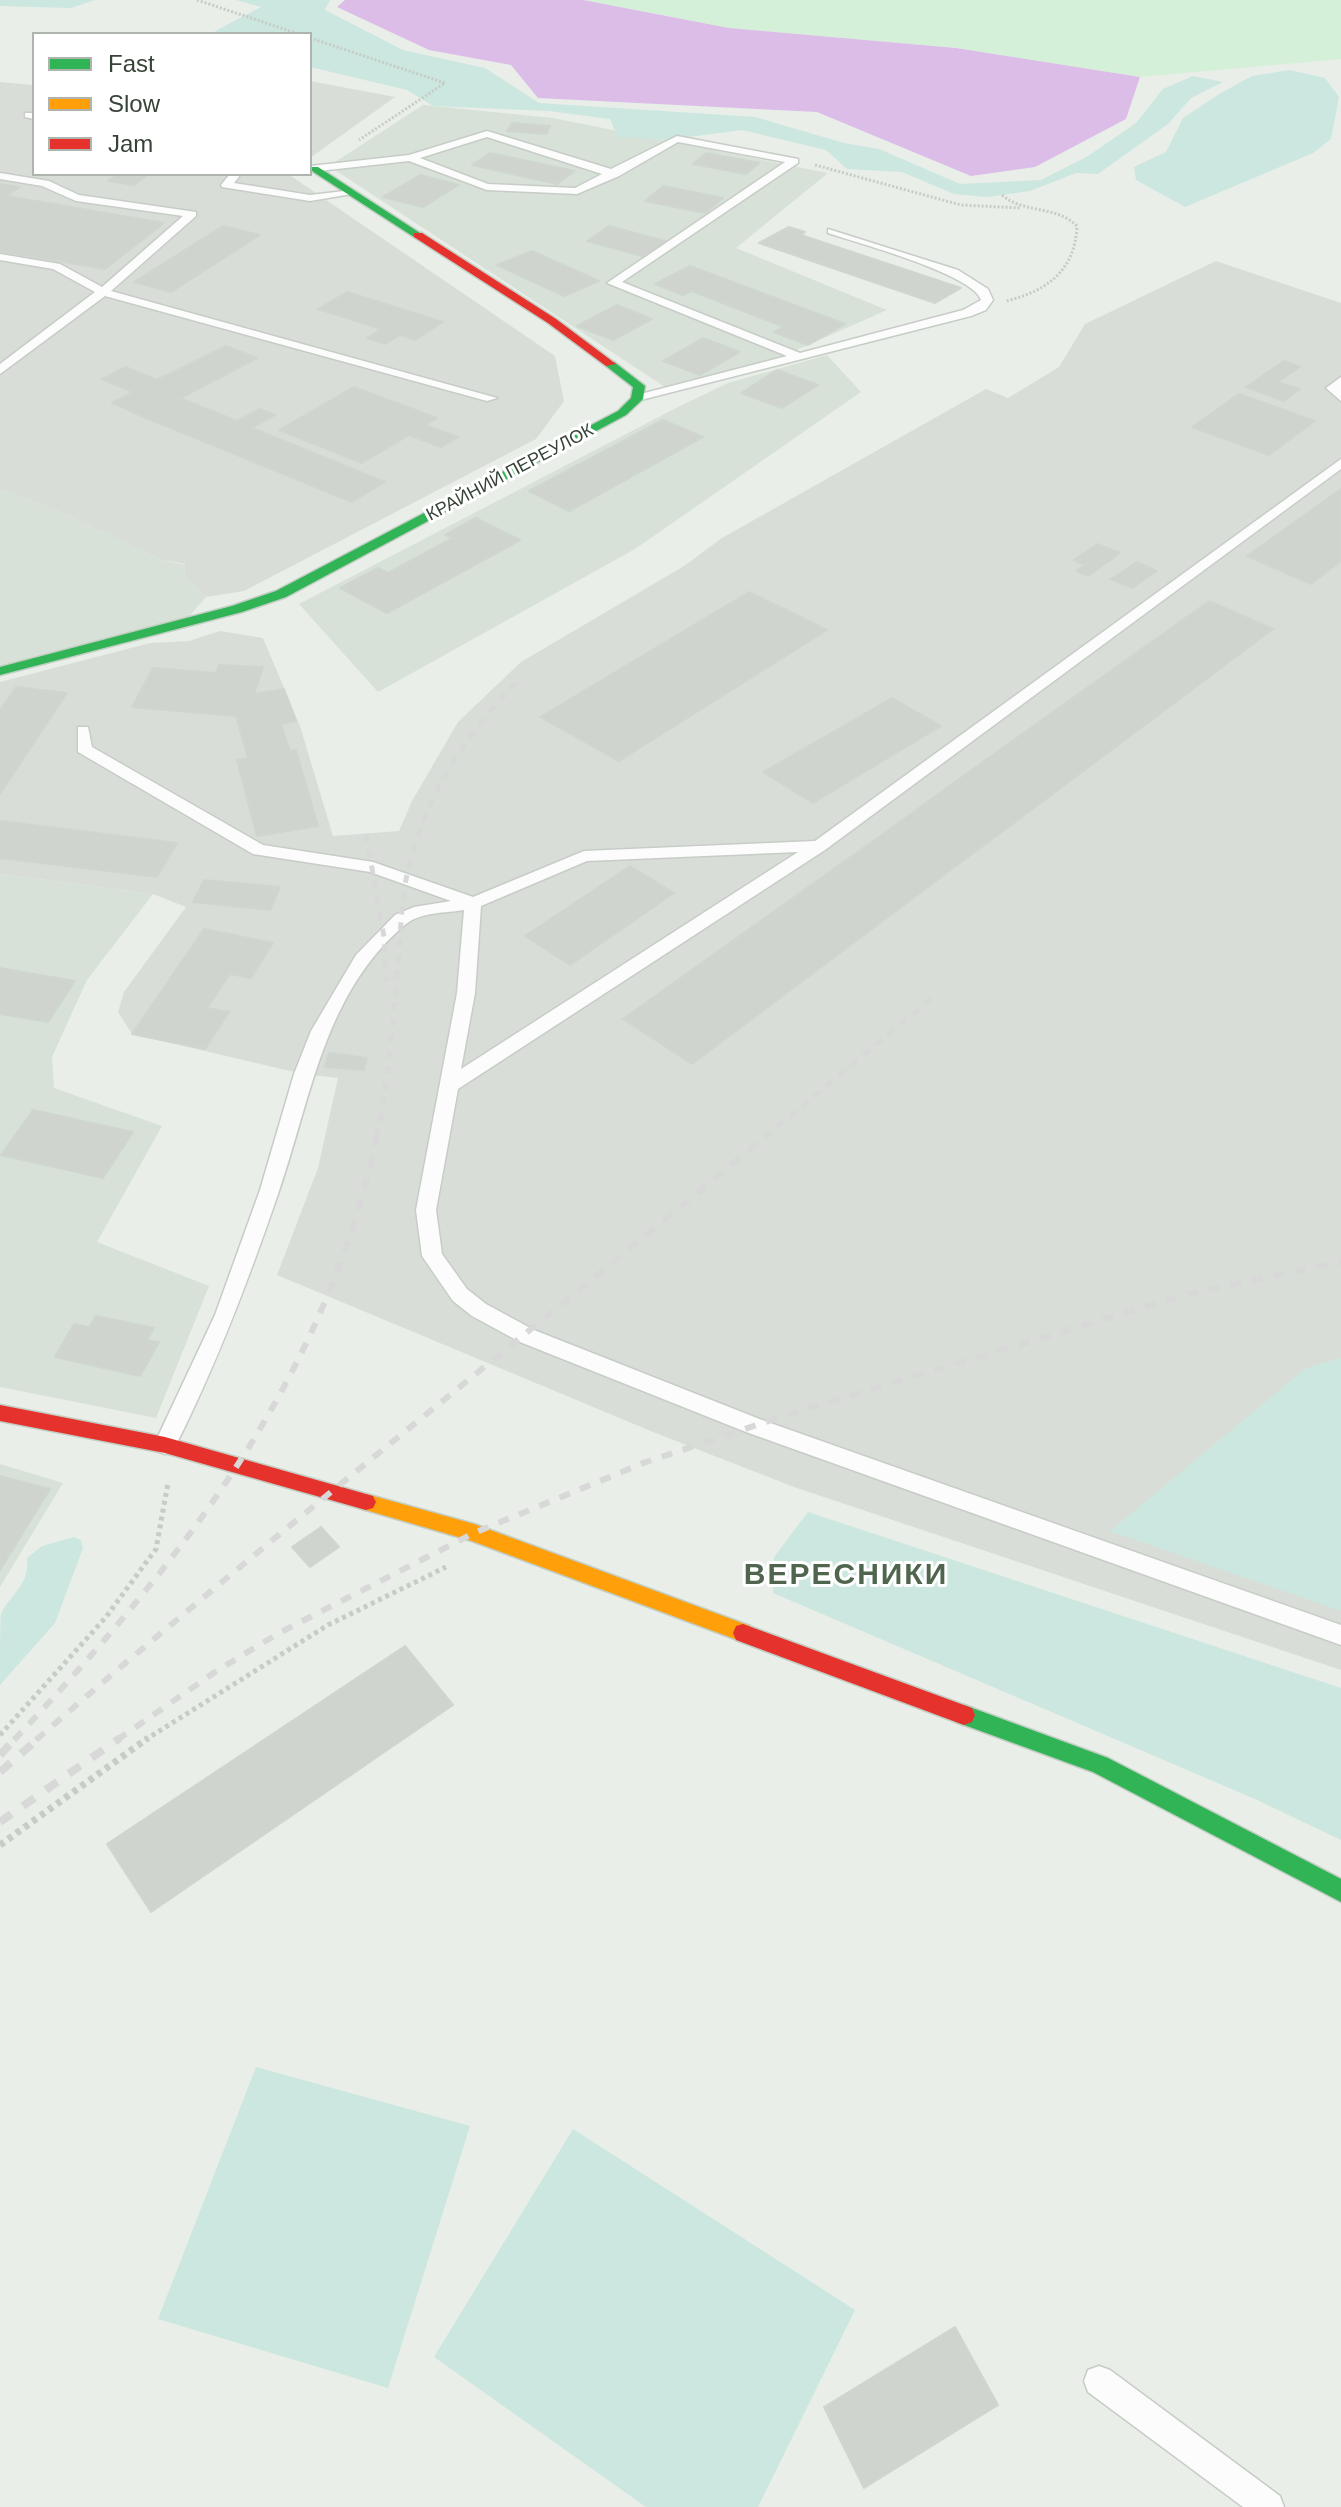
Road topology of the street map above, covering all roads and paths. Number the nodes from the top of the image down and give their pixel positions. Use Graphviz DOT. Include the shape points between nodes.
graph roads {
  1 [pos="197,0"];
  2 [pos="293,32"];
  3 [pos="312,39"];
  4 [pos="410,158"];
  5 [pos="794,161"];
  6 [pos="312,169"];
  7 [pos="615,174"];
  8 [pos="0,176"];
  9 [pos="234,176"];
  10 [pos="353,193"];
  11 [pos="1002,195"];
  12 [pos="1021,208"];
  13 [pos="832,231"];
  14 [pos="0,257"];
  15 [pos="103,292"];
  16 [pos="982,307"];
  17 [pos="800,357"];
  18 [pos="0,370"];
  19 [pos="1341,381"];
  20 [pos="1341,397"];
  21 [pos="491,398"];
  22 [pos="637,399"];
  23 [pos="1341,463"];
  24 [pos="0,671"];
  25 [pos="83,730"];
  26 [pos="819,846"];
  27 [pos="473,903"];
  28 [pos="450,1085"];
  29 [pos="0,1413"];
  30 [pos="165,1445"];
  31 [pos="168,1482"];
  32 [pos="457,1563"];
  33 [pos="1341,1635"];
  34 [pos="0,1735"];
  35 [pos="0,1845"];
  36 [pos="1341,1891"];
  37 [pos="1099,2381"];
  38 [pos="1269,2507"];
  1 -- 2 [label="path"];
  3 -- 6 [label="path" via="445,83"];
  4 -- 6 [label="lane"];
  4 -- 7 [label="lane" via="487,187 577,191"];
  4 -- 7 [label="lane" via="487,134"];
  5 -- 7 [label="lane" via="677,139"];
  5 -- 12 [label="path" via="961,205"];
  5 -- 17 [label="lane" via="613,283"];
  6 -- 10 [label="street"];
  8 -- 15 [label="lane" via="45,183 76,198 192,214"];
  9 -- 10 [label="lane" via="226,185 310,198"];
  10 -- 22 [label="street" via="552,321 639,386"];
  11 -- 12 [label="path"];
  12 -- 16 [label="path" via="1074,221 1078,235 1068,267 1060,279 1031,296"];
  13 -- 16 [label="lane" via="973,281 984,291 987,300"];
  14 -- 15 [label="lane" via="56,266"];
  15 -- 18 [label="lane"];
  15 -- 21 [label="lane"];
  16 -- 17 [label="lane"];
  17 -- 22 [label="lane"];
  19 -- 20 [label="lane" via="1332,388"];
  22 -- 24 [label="street, КРАЙНИЙ ПЕРЕУЛОК" via="622,413 281,594"];
  23 -- 26 [label="lane"];
  25 -- 27 [label="lane" via="84,749 259,850 373,867"];
  26 -- 27 [label="lane" via="584,856"];
  26 -- 28 [label="lane"];
  27 -- 28 [label="lane" via="466,993"];
  27 -- 30 [label="lane" via="414,912 401,919 362,959 327,1017 303,1074 281,1155 225,1315"];
  28 -- 33 [label="lane" via="426,1235 444,1276 479,1310 527,1336 754,1426"];
  29 -- 30 [label="street"];
  30 -- 36 [label="street" via="474,1533 1100,1765"];
  31 -- 34 [label="path" via="156,1549 55,1677"];
  32 -- 35 [label="path" via="267,1663 169,1724"];
  37 -- 38 [label="lane"];
}
